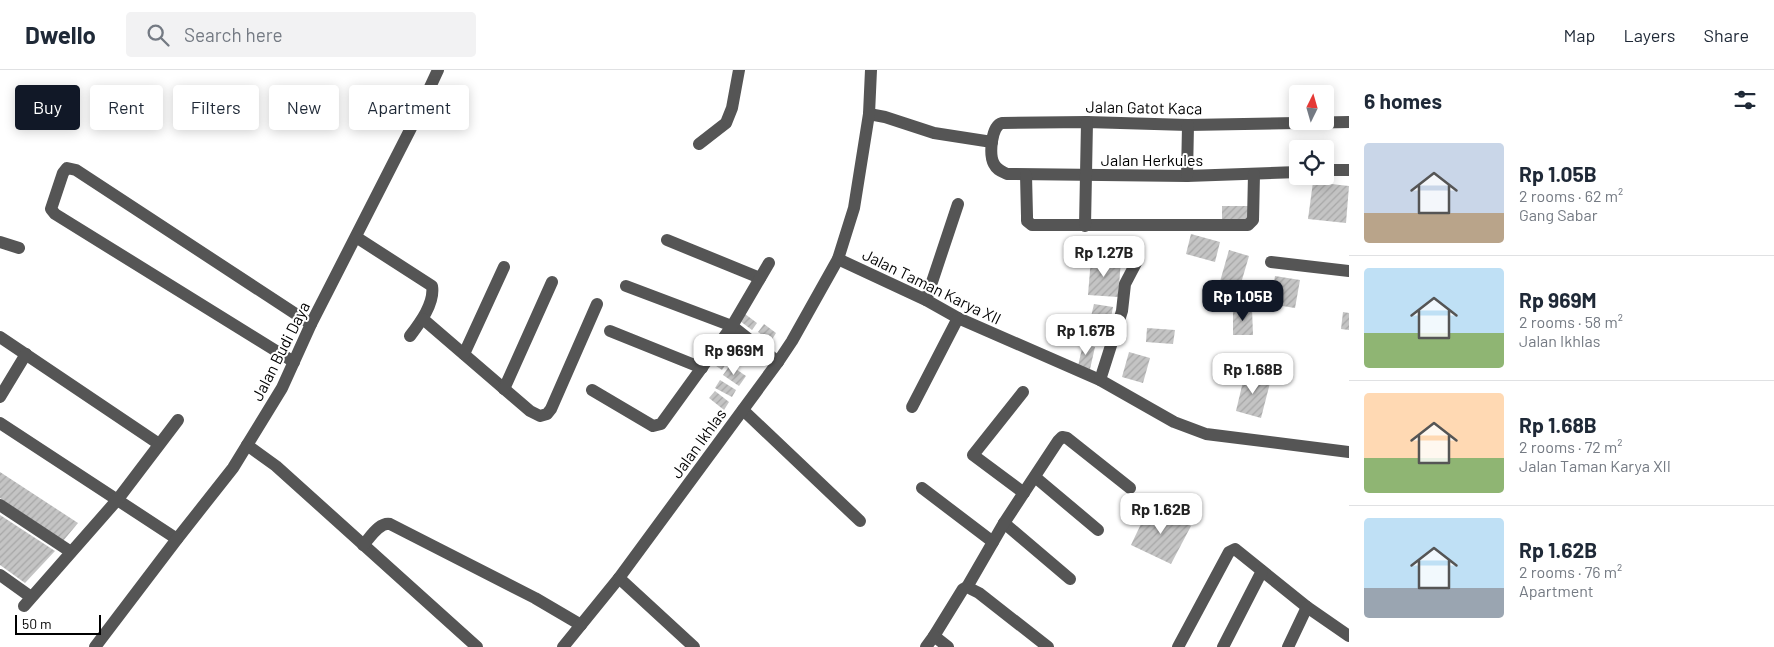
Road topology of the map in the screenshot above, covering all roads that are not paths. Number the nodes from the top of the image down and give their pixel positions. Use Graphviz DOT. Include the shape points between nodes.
graph roads {
  1 [pos="438,70"];
  2 [pos="739,70"];
  3 [pos="871,70"];
  4 [pos="869,114"];
  5 [pos="1087,122"];
  6 [pos="1349,122"];
  7 [pos="1188,125"];
  8 [pos="992,142"];
  9 [pos="699,144"];
  10 [pos="1334,170"];
  11 [pos="1349,170"];
  12 [pos="1289,172"];
  13 [pos="1086,174"];
  14 [pos="1254,174"];
  15 [pos="1026,175"];
  16 [pos="1186,176"];
  17 [pos="958,204"];
  18 [pos="1085,226"];
  19 [pos="356,236"];
  20 [pos="667,240"];
  21 [pos="0,242"];
  22 [pos="19,248"];
  23 [pos="838,259"];
  24 [pos="1272,262"];
  25 [pos="769,263"];
  26 [pos="1136,263"];
  27 [pos="504,266"];
  28 [pos="1349,271"];
  29 [pos="760,278"];
  30 [pos="552,282"];
  31 [pos="626,286"];
  32 [pos="926,300"];
  33 [pos="596,304"];
  34 [pos="958,318"];
  35 [pos="423,319"];
  36 [pos="311,324"];
  37 [pos="732,326"];
  38 [pos="610,331"];
  39 [pos="0,336"];
  40 [pos="410,336"];
  41 [pos="26,354"];
  42 [pos="464,354"];
  43 [pos="294,362"];
  44 [pos="778,362"];
  45 [pos="702,368"];
  46 [pos="1100,380"];
  47 [pos="504,389"];
  48 [pos="592,390"];
  49 [pos="1023,392"];
  50 [pos="0,397"];
  51 [pos="912,407"];
  52 [pos="743,410"];
  53 [pos="178,420"];
  54 [pos="0,423"];
  55 [pos="159,444"];
  56 [pos="247,446"];
  57 [pos="1349,452"];
  58 [pos="1035,477"];
  59 [pos="922,488"];
  60 [pos="1130,488"];
  61 [pos="1024,493"];
  62 [pos="118,499"];
  63 [pos="0,505"];
  64 [pos="860,520"];
  65 [pos="1004,523"];
  66 [pos="1098,530"];
  67 [pos="177,539"];
  68 [pos="993,542"];
  69 [pos="363,545"];
  70 [pos="71,552"];
  71 [pos="1262,571"];
  72 [pos="0,575"];
  73 [pos="619,578"];
  74 [pos="1070,580"];
  75 [pos="966,587"];
  76 [pos="1307,607"];
  77 [pos="581,625"];
  78 [pos="1349,636"];
  79 [pos="930,642"];
  80 [pos="95,647"];
  81 [pos="477,647"];
  82 [pos="563,647"];
  83 [pos="694,647"];
  84 [pos="948,647"];
  85 [pos="1048,647"];
  86 [pos="1178,647"];
  87 [pos="1223,647"];
  88 [pos="1288,647"];
  1 -- 19 [label="street, Jalan Budi Daya"];
  2 -- 9 [label="street" via="726,123"];
  3 -- 4 [label="street, Jalan Ikhlas"];
  4 -- 8 [label="street" via="934,132"];
  4 -- 23 [label="street, Jalan Ikhlas" via="854,208"];
  5 -- 7 [label="street, Jalan Gatot Kaca"];
  5 -- 8 [label="street, Jalan Gatot Kaca" via="1002,123 994,128"];
  5 -- 13 [label="street"];
  6 -- 7 [label="street, Jalan Gatot Kaca"];
  7 -- 16 [label="street"];
  8 -- 15 [label="street, Jalan Herkules" via="992,160 999,170"];
  10 -- 11 [label="street"];
  12 -- 14 [label="street, Jalan Herkules"];
  13 -- 15 [label="street, Jalan Herkules"];
  13 -- 16 [label="street, Jalan Herkules"];
  13 -- 18 [label="street"];
  14 -- 16 [label="street, Jalan Herkules"];
  14 -- 18 [label="street" via="1251,224"];
  15 -- 18 [label="street" via="1026,216 1029,223"];
  17 -- 32 [label="street"];
  19 -- 35 [label="street" via="432,286 433,292"];
  19 -- 36 [label="street, Jalan Budi Daya"];
  20 -- 29 [label="street"];
  21 -- 22 [label="street"];
  23 -- 32 [label="street, Jalan Taman Karya XII"];
  23 -- 44 [label="street, Jalan Ikhlas"];
  24 -- 28 [label="street"];
  25 -- 29 [label="street"];
  26 -- 46 [label="street" via="1125,284 1122,311"];
  27 -- 42 [label="street"];
  29 -- 37 [label="street"];
  30 -- 47 [label="street"];
  31 -- 37 [label="street"];
  32 -- 34 [label="street, Jalan Taman Karya XII"];
  33 -- 47 [label="street" via="547,414 536,415"];
  34 -- 46 [label="street, Jalan Taman Karya XII"];
  34 -- 51 [label="street"];
  35 -- 40 [label="street"];
  35 -- 42 [label="street"];
  36 -- 43 [label="street, Jalan Budi Daya"];
  36 -- 43 [label="street" via="76,170 67,168 63,173 51,209 55,214"];
  37 -- 44 [label="street"];
  37 -- 45 [label="street"];
  38 -- 45 [label="street"];
  39 -- 41 [label="street"];
  41 -- 50 [label="street"];
  41 -- 55 [label="street"];
  42 -- 47 [label="street"];
  43 -- 56 [label="street, Jalan Budi Daya"];
  44 -- 52 [label="street, Jalan Ikhlas"];
  45 -- 48 [label="street" via="658,426"];
  46 -- 57 [label="street, Jalan Taman Karya XII" via="1174,422 1206,434"];
  49 -- 61 [label="street" via="973,455"];
  52 -- 64 [label="street"];
  52 -- 73 [label="street, Jalan Ikhlas"];
  53 -- 55 [label="street"];
  54 -- 62 [label="street"];
  55 -- 62 [label="street"];
  56 -- 67 [label="street, Jalan Budi Daya"];
  56 -- 69 [label="street" via="276,466"];
  58 -- 60 [label="street" via="1058,441 1064,437"];
  58 -- 61 [label="street"];
  58 -- 66 [label="street"];
  59 -- 68 [label="street"];
  61 -- 65 [label="street"];
  62 -- 67 [label="street"];
  62 -- 70 [label="street"];
  63 -- 70 [label="street"];
  65 -- 68 [label="street"];
  65 -- 74 [label="street"];
  67 -- 80 [label="street, Jalan Budi Daya"];
  68 -- 75 [label="street"];
  69 -- 77 [label="street" via="381,526 390,524 536,598"];
  69 -- 81 [label="street"];
  70 -- 72 [label="street" via="27,601"];
  71 -- 76 [label="street"];
  71 -- 86 [label="street" via="1239,550 1230,551"];
  71 -- 87 [label="street"];
  73 -- 77 [label="street, Jalan Ikhlas"];
  73 -- 83 [label="street"];
  75 -- 79 [label="street"];
  75 -- 85 [label="street"];
  76 -- 78 [label="street"];
  76 -- 88 [label="street"];
  77 -- 82 [label="street, Jalan Ikhlas"];
  79 -- 84 [label="street"];
}
